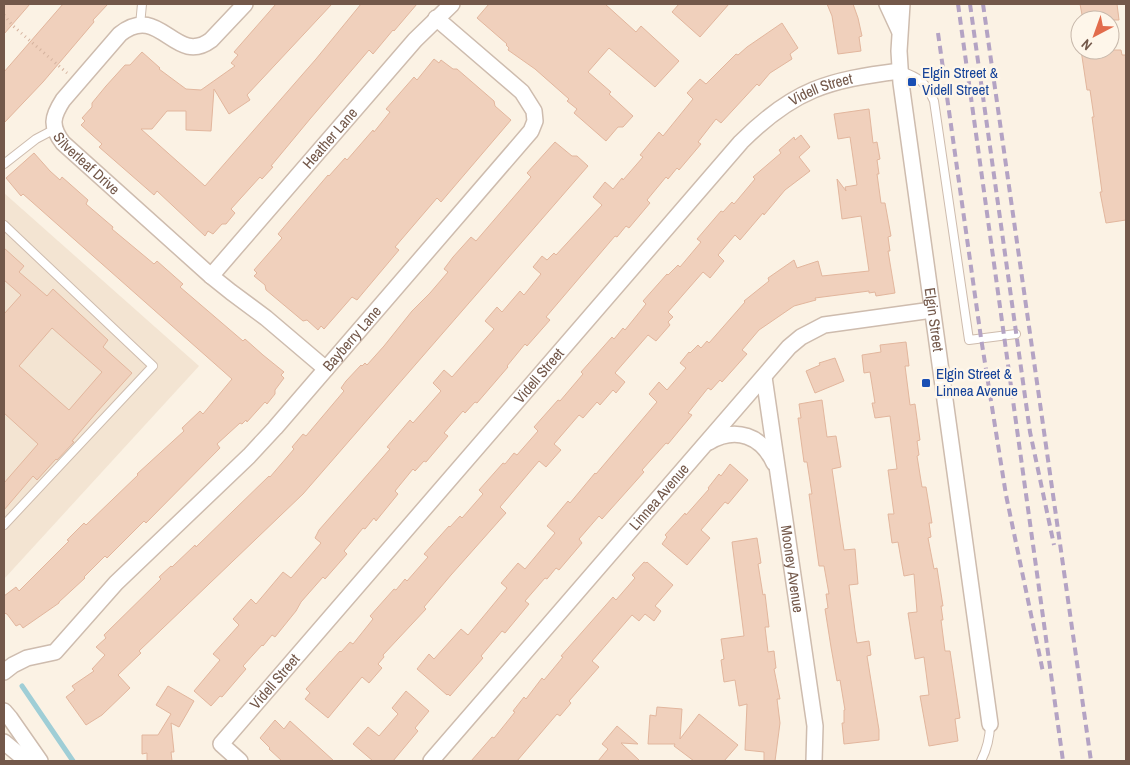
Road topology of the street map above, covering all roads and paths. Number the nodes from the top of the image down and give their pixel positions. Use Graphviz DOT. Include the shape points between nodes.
graph roads {
  1 [pos="142,4"];
  2 [pos="245,4"];
  3 [pos="452,4"];
  4 [pos="887,4"];
  5 [pos="902,4"];
  6 [pos="4,15"];
  7 [pos="436,18"];
  8 [pos="140,25"];
  9 [pos="900,32"];
  10 [pos="900,71"];
  11 [pos="67,73"];
  12 [pos="55,129"];
  13 [pos="4,164"];
  14 [pos="4,224"];
  15 [pos="211,276"];
  16 [pos="932,310"];
  17 [pos="1016,334"];
  18 [pos="326,369"];
  19 [pos="764,377"];
  20 [pos="706,444"];
  21 [pos="778,470"];
  22 [pos="5,520"];
  23 [pos="4,672"];
  24 [pos="4,711"];
  25 [pos="990,724"];
  26 [pos="4,742"];
  27 [pos="27,761"];
  28 [pos="40,761"];
  29 [pos="240,761"];
  30 [pos="431,761"];
  31 [pos="814,761"];
  32 [pos="981,761"];
  1 -- 8 [label="lane"];
  2 -- 8 [label="street" via="217,34 204,45 196,47 178,43 153,26"];
  3 -- 7 [label="street, Heather Lane"];
  4 -- 9 [label="street"];
  5 -- 9 [label="street, Elgin Street"];
  6 -- 11 [label="path"];
  7 -- 15 [label="street, Heather Lane"];
  7 -- 18 [label="street, Bayberry Lane" via="522,92 534,111 535,121 525,140"];
  8 -- 12 [label="street, Silverleaf Drive" via="120,34 63,100 57,110"];
  9 -- 10 [label="street, Elgin Street"];
  10 -- 16 [label="street, Elgin Street"];
  10 -- 17 [label="lane" via="918,78 927,86 934,101 968,340"];
  10 -- 29 [label="street, Videll Street" via="857,76 814,89 783,106 741,142 221,744"];
  12 -- 13 [label="lane" via="36,139"];
  12 -- 15 [label="street, Silverleaf Drive" via="63,143"];
  14 -- 22 [label="lane" via="153,366"];
  15 -- 18 [label="street, Silverleaf Drive"];
  16 -- 19 [label="street, Linnea Avenue" via="824,325 801,337"];
  16 -- 25 [label="street, Elgin Street"];
  18 -- 23 [label="street, Bayberry Lane" via="249,456 116,583 55,652 27,658"];
  19 -- 20 [label="street, Linnea Avenue"];
  19 -- 21 [label="street, Mooney Avenue"];
  20 -- 21 [label="street" via="725,436 747,436 766,448"];
  20 -- 30 [label="street, Linnea Avenue"];
  21 -- 31 [label="street, Mooney Avenue" via="814,726"];
  24 -- 28 [label="street"];
  25 -- 32 [label="lane"];
  26 -- 27 [label="street"];
}
